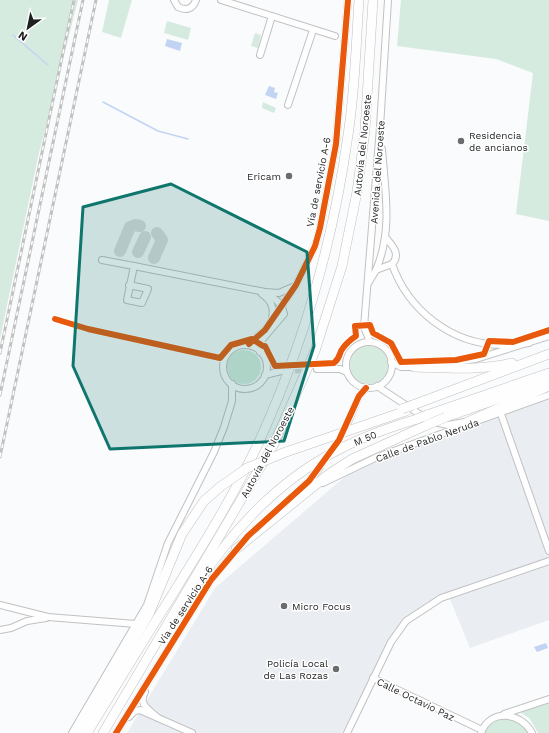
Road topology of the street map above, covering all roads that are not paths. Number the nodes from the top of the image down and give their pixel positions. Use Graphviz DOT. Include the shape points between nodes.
graph roads {
  1 [pos="174,0"];
  2 [pos="196,0"];
  3 [pos="221,0"];
  4 [pos="348,0"];
  5 [pos="359,0"];
  6 [pos="373,0"];
  7 [pos="388,0"];
  8 [pos="272,16"];
  9 [pos="313,30"];
  10 [pos="335,36"];
  11 [pos="260,55"];
  12 [pos="288,105"];
  13 [pos="380,127"];
  14 [pos="386,238"];
  15 [pos="102,260"];
  16 [pos="392,264"];
  17 [pos="134,266"];
  18 [pos="376,270"];
  19 [pos="368,283"];
  20 [pos="129,285"];
  21 [pos="296,285"];
  22 [pos="256,291"];
  23 [pos="265,292"];
  24 [pos="282,306"];
  25 [pos="272,320"];
  26 [pos="549,336"];
  27 [pos="370,342"];
  28 [pos="529,343"];
  29 [pos="246,346"];
  30 [pos="549,350"];
  31 [pos="260,352"];
  32 [pos="549,354"];
  33 [pos="346,361"];
  34 [pos="549,361"];
  35 [pos="391,362"];
  36 [pos="266,365"];
  37 [pos="414,367"];
  38 [pos="317,368"];
  39 [pos="329,368"];
  40 [pos="347,372"];
  41 [pos="549,372"];
  42 [pos="265,375"];
  43 [pos="549,381"];
  44 [pos="232,384"];
  45 [pos="377,386"];
  46 [pos="549,386"];
  47 [pos="366,388"];
  48 [pos="549,395"];
  49 [pos="525,403"];
  50 [pos="409,408"];
  51 [pos="501,414"];
  52 [pos="348,422"];
  53 [pos="467,422"];
  54 [pos="320,467"];
  55 [pos="308,491"];
  56 [pos="236,550"];
  57 [pos="549,551"];
  58 [pos="549,561"];
  59 [pos="0,605"];
  60 [pos="53,617"];
  61 [pos="136,624"];
  62 [pos="0,630"];
  63 [pos="176,635"];
  64 [pos="373,678"];
  65 [pos="135,679"];
  66 [pos="549,699"];
  67 [pos="158,716"];
  68 [pos="501,716"];
  69 [pos="481,732"];
  70 [pos="72,733"];
  71 [pos="80,733"];
  72 [pos="87,733"];
  73 [pos="103,733"];
  74 [pos="117,733"];
  75 [pos="192,733"];
  76 [pos="347,733"];
  77 [pos="532,733"];
  1 -- 2 [label="street" via="178,7 184,9 192,7"];
  3 -- 8 [label="street"];
  4 -- 21 [label="street, Vía de servicio A-6" via="336,144 318,234 308,264"];
  5 -- 72 [label="highway, Autovía del Noroeste" via="346,150 323,265 298,346 257,446 234,491"];
  6 -- 65 [label="highway, Autovía del Noroeste" via="365,130 357,192 342,266 315,351 274,444"];
  7 -- 13 [label="street, Avenida del Noroeste"];
  8 -- 9 [label="street"];
  8 -- 11 [label="street"];
  9 -- 10 [label="street"];
  9 -- 12 [label="street"];
  13 -- 14 [label="street"];
  13 -- 19 [label="street, Avenida del Noroeste"];
  14 -- 16 [label="street" via="396,251"];
  14 -- 18 [label="street"];
  15 -- 17 [label="street"];
  16 -- 18 [label="street"];
  16 -- 28 [label="street" via="396,276 412,302 434,323 459,337 488,344"];
  17 -- 20 [label="street"];
  17 -- 22 [label="street"];
  18 -- 19 [label="street"];
  19 -- 27 [label="street, Avenida del Noroeste" via="364,327"];
  21 -- 23 [label="street" via="279,293"];
  21 -- 24 [label="street, Vía de servicio A-6"];
  22 -- 23 [label="street"];
  22 -- 25 [label="street" via="272,304"];
  23 -- 24 [label="street"];
  24 -- 25 [label="street, Vía de servicio A-6"];
  24 -- 31 [label="street, Vía de servicio A-6" via="283,317 261,342"];
  25 -- 29 [label="street, Vía de servicio A-6" via="265,330"];
  26 -- 28 [label="street"];
  27 -- 33 [label="street" via="352,349"];
  27 -- 35 [label="street" via="384,348"];
  28 -- 37 [label="street" via="476,359"];
  29 -- 31 [label="street"];
  29 -- 44 [label="street" via="233,349 224,359 224,373"];
  30 -- 37 [label="highway" via="496,367"];
  31 -- 36 [label="street"];
  32 -- 50 [label="highway"];
  33 -- 39 [label="street"];
  33 -- 40 [label="street"];
  34 -- 50 [label="highway"];
  35 -- 37 [label="street"];
  35 -- 45 [label="street" via="387,378"];
  36 -- 42 [label="street"];
  36 -- 42 [label="street" via="281,371"];
  38 -- 39 [label="street"];
  39 -- 40 [label="street"];
  40 -- 47 [label="street" via="354,383"];
  41 -- 65 [label="highway, M 50, bridge" via="417,418 341,448 300,473 246,521 201,579 144,671"];
  42 -- 44 [label="street" via="253,387 242,388"];
  43 -- 55 [label="highway, bridge" via="446,417 352,459"];
  44 -- 61 [label="street" via="232,401 220,438 168,543 147,605"];
  45 -- 47 [label="street"];
  45 -- 53 [label="street" via="434,421 448,425"];
  46 -- 53 [label="highway"];
  47 -- 52 [label="street" via="359,396"];
  48 -- 49 [label="street, Calle de Pablo Neruda"];
  49 -- 51 [label="street, Calle de Pablo Neruda"];
  49 -- 53 [label="street"];
  50 -- 71 [label="highway, bridge" via="247,468 204,501 182,534 149,614"];
  51 -- 55 [label="street, Calle de Pablo Neruda" via="377,457"];
  51 -- 57 [label="street"];
  54 -- 56 [label="street, Vía de servicio A-6" via="309,481"];
  55 -- 56 [label="highway"];
  56 -- 63 [label="street, Vía de servicio A-6" via="211,580"];
  58 -- 64 [label="street" via="441,598 410,618 391,642"];
  59 -- 60 [label="street"];
  60 -- 61 [label="street"];
  60 -- 62 [label="street" via="27,621"];
  61 -- 70 [label="street"];
  63 -- 67 [label="street" via="143,694 143,705"];
  63 -- 74 [label="street, Vía de servicio A-6"];
  64 -- 69 [label="street, Calle Octavio Paz"];
  64 -- 76 [label="street"];
  65 -- 73 [label="highway, Autovía del Noroeste"];
  66 -- 68 [label="street"];
  67 -- 74 [label="street" via="140,710 135,711"];
  67 -- 75 [label="street"];
  68 -- 69 [label="street" via="492,719"];
  68 -- 77 [label="street" via="508,715 520,719"];
}
